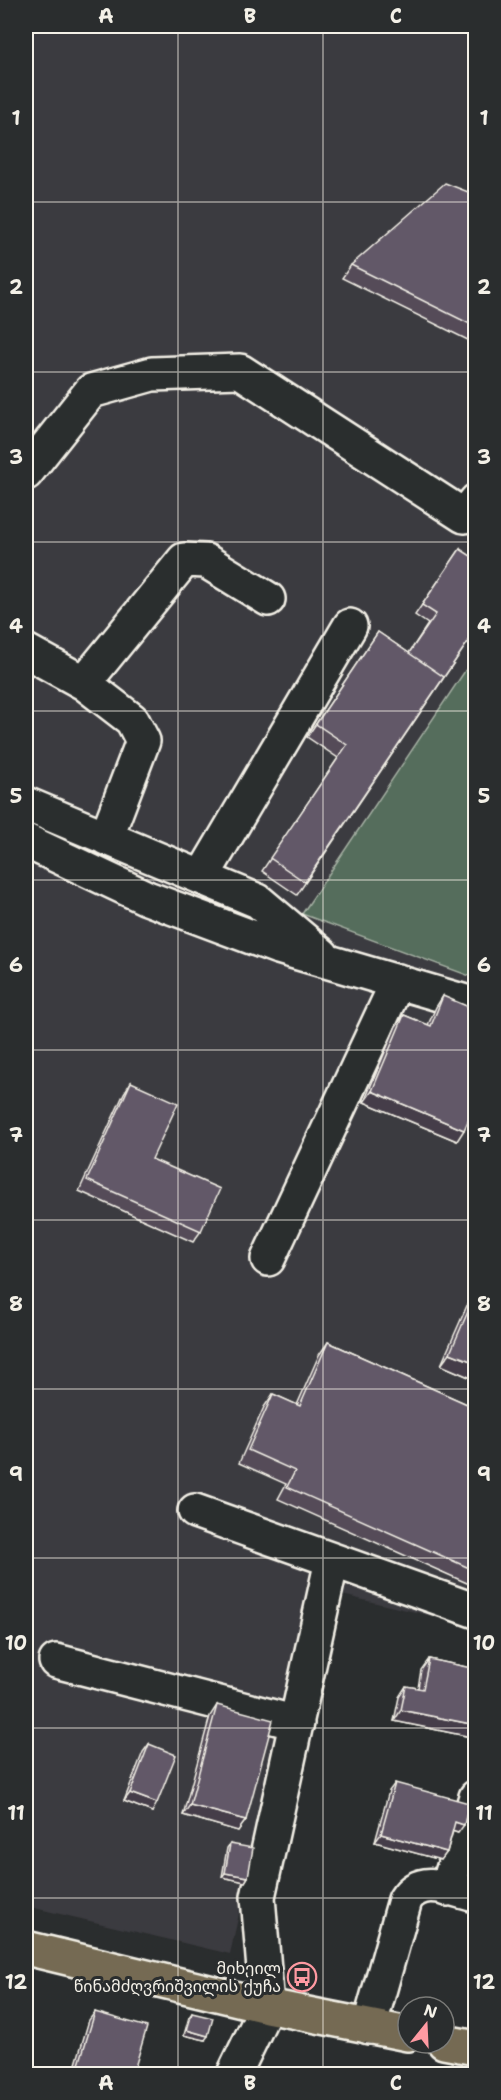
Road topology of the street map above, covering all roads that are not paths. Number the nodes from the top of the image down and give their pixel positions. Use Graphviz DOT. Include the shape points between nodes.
graph roads {
  1 [pos="26,472"];
  2 [pos="476,501"];
  3 [pos="268,599"];
  4 [pos="350,626"];
  5 [pos="26,651"];
  6 [pos="84,683"];
  7 [pos="26,804"];
  8 [pos="106,837"];
  9 [pos="26,841"];
  10 [pos="202,877"];
  11 [pos="330,962"];
  12 [pos="398,981"];
  13 [pos="476,1005"];
  14 [pos="268,1259"];
  15 [pos="195,1511"];
  16 [pos="332,1560"];
  17 [pos="476,1611"];
  18 [pos="56,1661"];
  19 [pos="297,1723"];
  20 [pos="476,1797"];
  21 [pos="461,1892"];
  22 [pos="26,1948"];
  23 [pos="267,2006"];
  24 [pos="369,2027"];
  25 [pos="396,2032"];
  26 [pos="456,2044"];
  27 [pos="476,2048"];
  28 [pos="234,2074"];
  1 -- 2 [label="street" via="91,391 152,374 240,371 464,516"];
  3 -- 6 [label="street" via="206,561 184,561"];
  4 -- 10 [label="street"];
  5 -- 6 [label="street"];
  6 -- 8 [label="street" via="132,720 142,741"];
  7 -- 8 [label="street"];
  8 -- 10 [label="street"];
  9 -- 11 [label="street" via="147,898 278,947"];
  10 -- 11 [label="street" via="258,901"];
  11 -- 12 [label="street"];
  12 -- 13 [label="street"];
  12 -- 14 [label="street"];
  15 -- 16 [label="street"];
  16 -- 17 [label="street"];
  16 -- 19 [label="street"];
  18 -- 19 [label="street"];
  19 -- 23 [label="street" via="258,1897"];
  20 -- 21 [label="street"];
  21 -- 24 [label="street" via="430,1884 410,1892"];
  22 -- 23 [label="highway"];
  23 -- 24 [label="highway"];
  23 -- 28 [label="street"];
  24 -- 25 [label="highway"];
  26 -- 27 [label="highway"];
}
